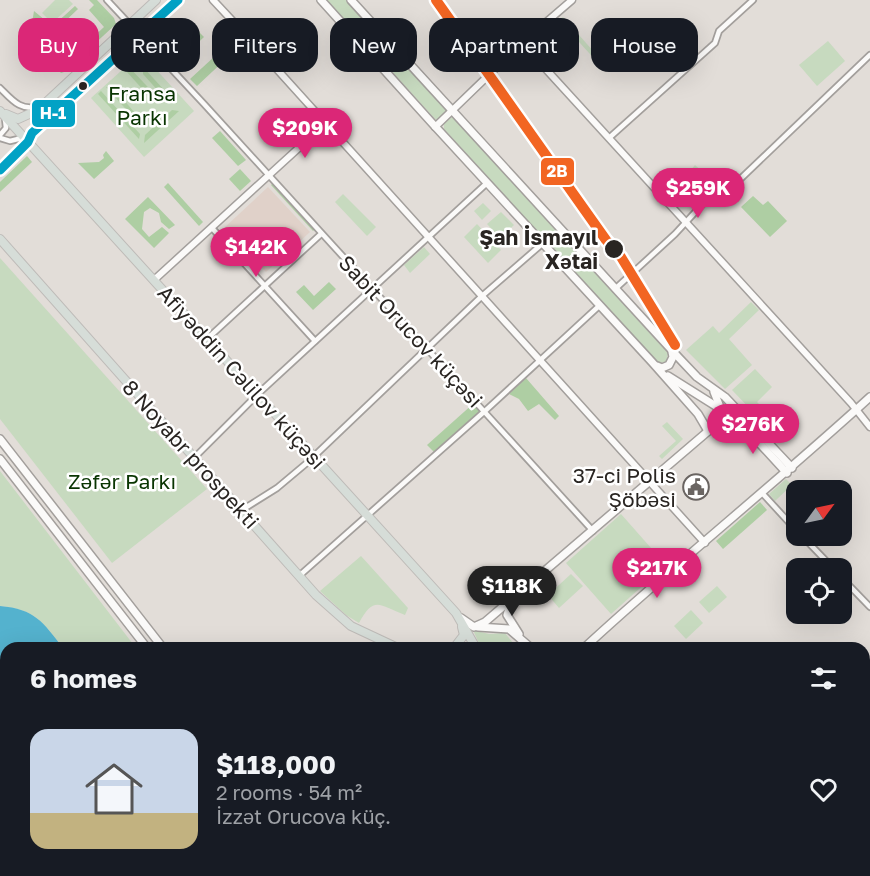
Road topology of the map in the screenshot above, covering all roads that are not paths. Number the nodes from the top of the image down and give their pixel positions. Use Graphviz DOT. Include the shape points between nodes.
graph roads {
  1 [pos="107,0"];
  2 [pos="156,0"];
  3 [pos="178,0"];
  4 [pos="213,0"];
  5 [pos="321,0"];
  6 [pos="351,0"];
  7 [pos="572,0"];
  8 [pos="753,0"];
  9 [pos="124,18"];
  10 [pos="136,18"];
  11 [pos="159,18"];
  12 [pos="551,18"];
  13 [pos="111,41"];
  14 [pos="870,55"];
  15 [pos="111,62"];
  16 [pos="173,72"];
  17 [pos="492,72"];
  18 [pos="549,72"];
  19 [pos="0,88"];
  20 [pos="45,104"];
  21 [pos="2,112"];
  22 [pos="451,112"];
  23 [pos="326,123"];
  24 [pos="435,127"];
  25 [pos="0,136"];
  26 [pos="609,138"];
  27 [pos="26,140"];
  28 [pos="0,170"];
  29 [pos="268,177"];
  30 [pos="487,183"];
  31 [pos="685,223"];
  32 [pos="212,228"];
  33 [pos="321,234"];
  34 [pos="429,237"];
  35 [pos="0,239"];
  36 [pos="542,244"];
  37 [pos="154,280"];
  38 [pos="265,286"];
  39 [pos="373,289"];
  40 [pos="615,289"];
  41 [pos="482,296"];
  42 [pos="599,306"];
  43 [pos="207,339"];
  44 [pos="315,341"];
  45 [pos="427,348"];
  46 [pos="669,348"];
  47 [pos="540,360"];
  48 [pos="652,362"];
  49 [pos="709,386"];
  50 [pos="257,395"];
  51 [pos="725,397"];
  52 [pos="870,397"];
  53 [pos="720,407"];
  54 [pos="856,409"];
  55 [pos="485,411"];
  56 [pos="738,420"];
  57 [pos="870,428"];
  58 [pos="708,431"];
  59 [pos="0,439"];
  60 [pos="313,456"];
  61 [pos="195,457"];
  62 [pos="0,459"];
  63 [pos="789,470"];
  64 [pos="649,481"];
  65 [pos="763,494"];
  66 [pos="242,510"];
  67 [pos="366,515"];
  68 [pos="786,519"];
  69 [pos="593,531"];
  70 [pos="705,543"];
  71 [pos="811,546"];
  72 [pos="823,558"];
  73 [pos="299,576"];
  74 [pos="852,588"];
  75 [pos="512,600"];
  76 [pos="870,607"];
  77 [pos="456,613"];
  78 [pos="474,627"];
  79 [pos="142,642"];
  80 [pos="158,642"];
  81 [pos="384,642"];
  82 [pos="459,642"];
  83 [pos="473,642"];
  84 [pos="524,642"];
  85 [pos="526,642"];
  86 [pos="591,642"];
  1 -- 9 [label="street, Sabit Orucov küçəsi"];
  2 -- 10 [label="highway"];
  3 -- 11 [label="highway"];
  4 -- 23 [label="street"];
  5 -- 24 [label="main road"];
  6 -- 22 [label="main road"];
  7 -- 12 [label="street"];
  8 -- 26 [label="street" via="719,31 715,43"];
  13 -- 20 [label="highway"];
  14 -- 31 [label="street" via="733,186 711,195"];
  15 -- 27 [label="highway"];
  16 -- 29 [label="street, Sabit Orucov küçəsi"];
  17 -- 22 [label="street"];
  18 -- 26 [label="street"];
  19 -- 20 [label="street" via="24,108"];
  20 -- 21 [label="highway" via="18,119"];
  21 -- 25 [label="street" via="6,129"];
  21 -- 27 [label="highway, Afiyəddin Cəlilov küçəsi"];
  22 -- 24 [label="street"];
  22 -- 40 [label="main road"];
  23 -- 29 [label="street"];
  23 -- 34 [label="street"];
  24 -- 30 [label="main road"];
  25 -- 27 [label="street" via="10,141"];
  26 -- 31 [label="street"];
  27 -- 28 [label="highway"];
  27 -- 37 [label="highway, Afiyəddin Cəlilov küçəsi"];
  29 -- 32 [label="street"];
  29 -- 33 [label="street, Sabit Orucov küçəsi"];
  30 -- 34 [label="street"];
  30 -- 36 [label="main road"];
  31 -- 40 [label="street"];
  31 -- 54 [label="street"];
  32 -- 37 [label="street"];
  32 -- 38 [label="street"];
  33 -- 38 [label="street"];
  33 -- 39 [label="street, Sabit Orucov küçəsi"];
  34 -- 39 [label="street"];
  34 -- 41 [label="street"];
  35 -- 61 [label="highway, 8 Noyabr prospekti"];
  36 -- 41 [label="street"];
  36 -- 42 [label="main road"];
  37 -- 43 [label="highway, Afiyəddin Cəlilov küçəsi"];
  38 -- 43 [label="street"];
  38 -- 44 [label="street"];
  39 -- 44 [label="street"];
  39 -- 45 [label="street, Sabit Orucov küçəsi"];
  40 -- 46 [label="main road"];
  41 -- 45 [label="street"];
  41 -- 47 [label="street"];
  42 -- 47 [label="street"];
  42 -- 48 [label="main road"];
  43 -- 50 [label="highway, Afiyəddin Cəlilov küçəsi"];
  44 -- 50 [label="street"];
  45 -- 55 [label="street, Sabit Orucov küçəsi"];
  45 -- 60 [label="street"];
  46 -- 48 [label="main road" via="673,357 669,365 662,368"];
  46 -- 49 [label="main road"];
  47 -- 55 [label="street"];
  47 -- 64 [label="street"];
  48 -- 53 [label="main road" via="673,380"];
  48 -- 58 [label="main road"];
  49 -- 51 [label="main road"];
  49 -- 53 [label="main road"];
  50 -- 60 [label="highway, Afiyəddin Cəlilov küçəsi"];
  50 -- 61 [label="street"];
  51 -- 53 [label="main road"];
  51 -- 63 [label="main road"];
  52 -- 54 [label="main road"];
  53 -- 56 [label="main road"];
  53 -- 58 [label="main road"];
  54 -- 57 [label="street"];
  54 -- 63 [label="main road"];
  55 -- 67 [label="street"];
  55 -- 69 [label="street, Sabit Orucov küçəsi"];
  56 -- 58 [label="main road" via="723,418"];
  56 -- 63 [label="main road"];
  58 -- 64 [label="main road"];
  59 -- 80 [label="main road"];
  60 -- 66 [label="street" via="277,488"];
  60 -- 67 [label="highway, Afiyəddin Cəlilov küçəsi"];
  61 -- 66 [label="highway, 8 Noyabr prospekti"];
  62 -- 79 [label="main road"];
  63 -- 65 [label="main road"];
  64 -- 69 [label="main road"];
  64 -- 70 [label="street"];
  65 -- 68 [label="street"];
  65 -- 70 [label="main road"];
  66 -- 73 [label="highway, 8 Noyabr prospekti"];
  67 -- 73 [label="street"];
  67 -- 77 [label="highway, Afiyəddin Cəlilov küçəsi"];
  69 -- 75 [label="main road"];
  70 -- 86 [label="main road"];
  71 -- 72 [label="street"];
  73 -- 81 [label="highway, 8 Noyabr prospekti" via="343,620"];
  74 -- 76 [label="street"];
  75 -- 78 [label="main road"];
  75 -- 85 [label="main road" via="507,615"];
  77 -- 78 [label="main road"];
  77 -- 82 [label="highway" via="464,635"];
  77 -- 83 [label="highway"];
  78 -- 84 [label="main road" via="509,629"];
}
